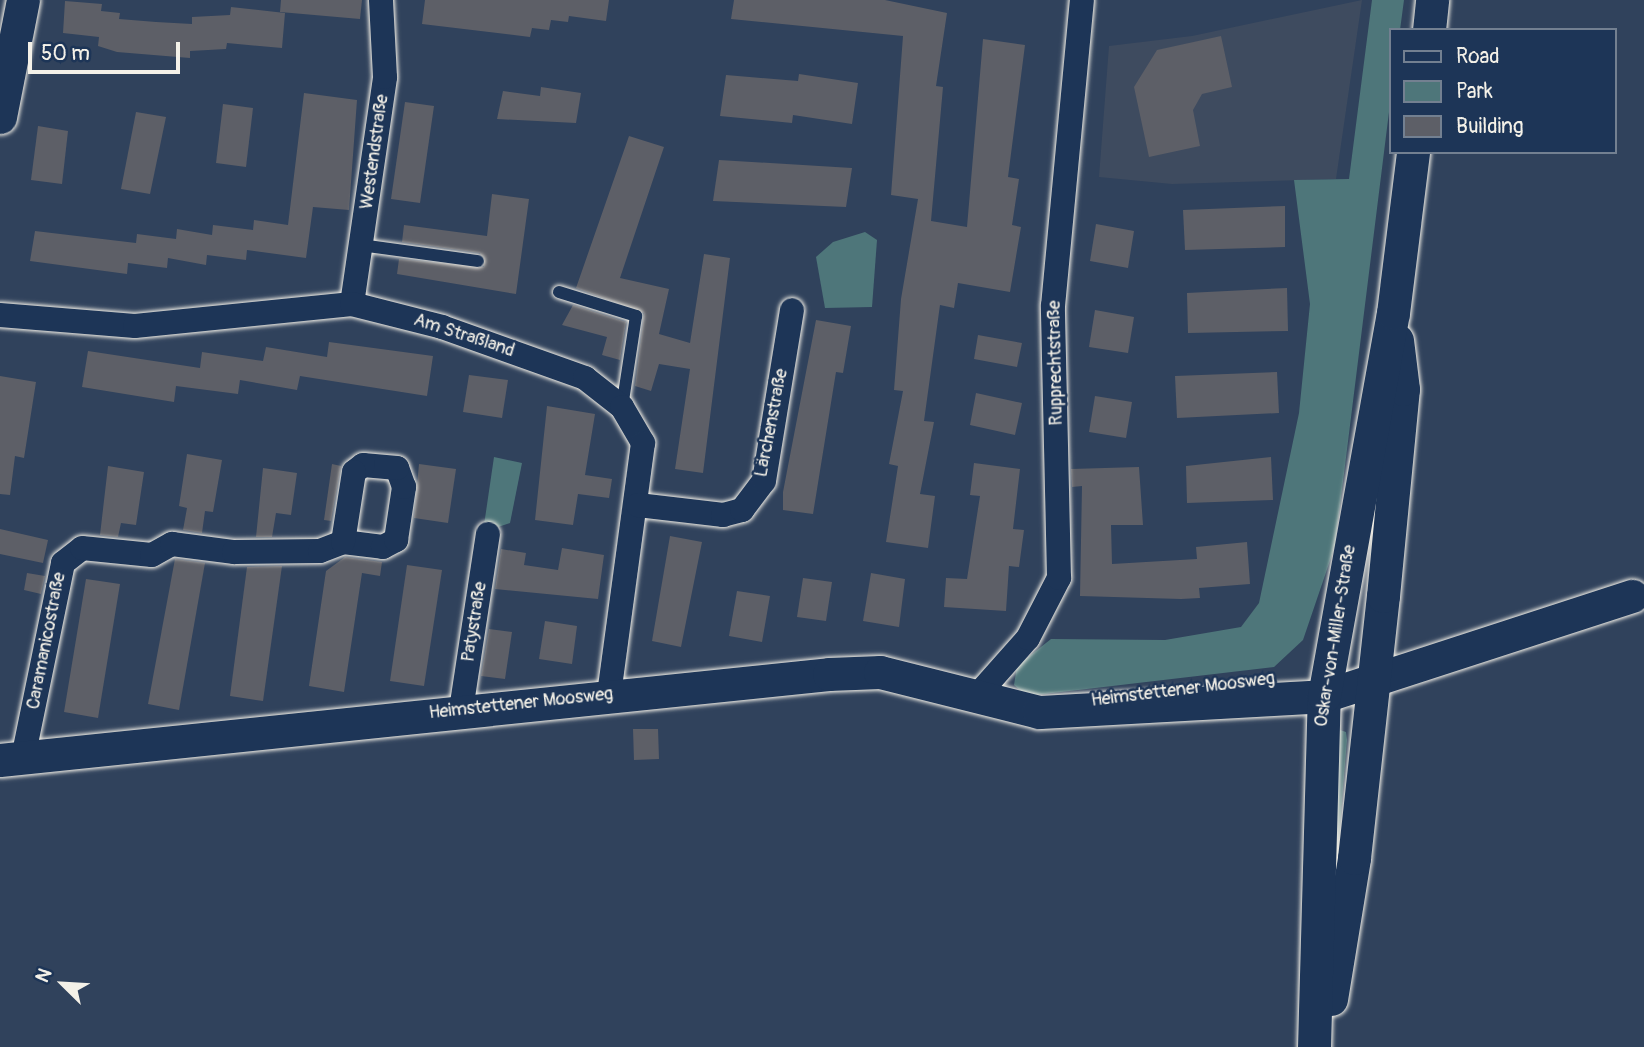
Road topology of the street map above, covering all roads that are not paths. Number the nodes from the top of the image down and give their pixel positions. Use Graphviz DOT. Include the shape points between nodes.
graph roads {
  1 [pos="23,0"];
  2 [pos="382,0"];
  3 [pos="1082,0"];
  4 [pos="1433,0"];
  5 [pos="1429,28"];
  6 [pos="2,100"];
  7 [pos="1413,154"];
  8 [pos="361,245"];
  9 [pos="478,261"];
  10 [pos="559,292"];
  11 [pos="352,304"];
  12 [pos="792,310"];
  13 [pos="1393,313"];
  14 [pos="0,315"];
  15 [pos="622,407"];
  16 [pos="638,505"];
  17 [pos="488,534"];
  18 [pos="343,541"];
  19 [pos="1638,594"];
  20 [pos="1375,665"];
  21 [pos="1325,684"];
  22 [pos="609,694"];
  23 [pos="974,699"];
  24 [pos="461,710"];
  25 [pos="12,759"];
  26 [pos="1314,1047"];
  27 [pos="1321,1047"];
  1 -- 6 [label="main road"];
  2 -- 8 [label="street, Westendstraße" via="385,76"];
  3 -- 23 [label="street, Rupprechtstraße" via="1053,306 1059,578 1038,624"];
  4 -- 5 [label="main road"];
  7 -- 13 [label="main road, Oskar-von-Miller-Straße"];
  8 -- 9 [label="lane"];
  8 -- 11 [label="street, Westendstraße"];
  10 -- 15 [label="lane" via="636,316"];
  11 -- 14 [label="street, Am Straßland" via="135,326"];
  11 -- 15 [label="street, Am Straßland" via="442,327 585,378"];
  12 -- 16 [label="street, Lärchenstraße" via="764,481 742,510 723,515"];
  13 -- 20 [label="main road, Oskar-von-Miller-Straße" via="1403,389"];
  13 -- 21 [label="main road, Oskar-von-Miller-Straße"];
  15 -- 16 [label="street, Am Straßland" via="643,443"];
  16 -- 22 [label="street, Am Straßland"];
  17 -- 24 [label="street, Patystraße"];
  18 -- 25 [label="street, Caramanicostraße" via="320,551 172,544 152,555 82,548 63,563"];
  19 -- 20 [label="main road" via="1472,627"];
  20 -- 21 [label="main road, Heimstettener Moosweg"];
  20 -- 27 [label="main road, Oskar-von-Miller-Straße" via="1354,858"];
  21 -- 23 [label="main road, Heimstettener Moosweg" via="1039,712"];
  21 -- 26 [label="main road, Oskar-von-Miller-Straße"];
  22 -- 23 [label="main road, Heimstettener Moosweg" via="880,672"];
  22 -- 24 [label="main road, Heimstettener Moosweg"];
  24 -- 25 [label="main road, Heimstettener Moosweg"];
}
